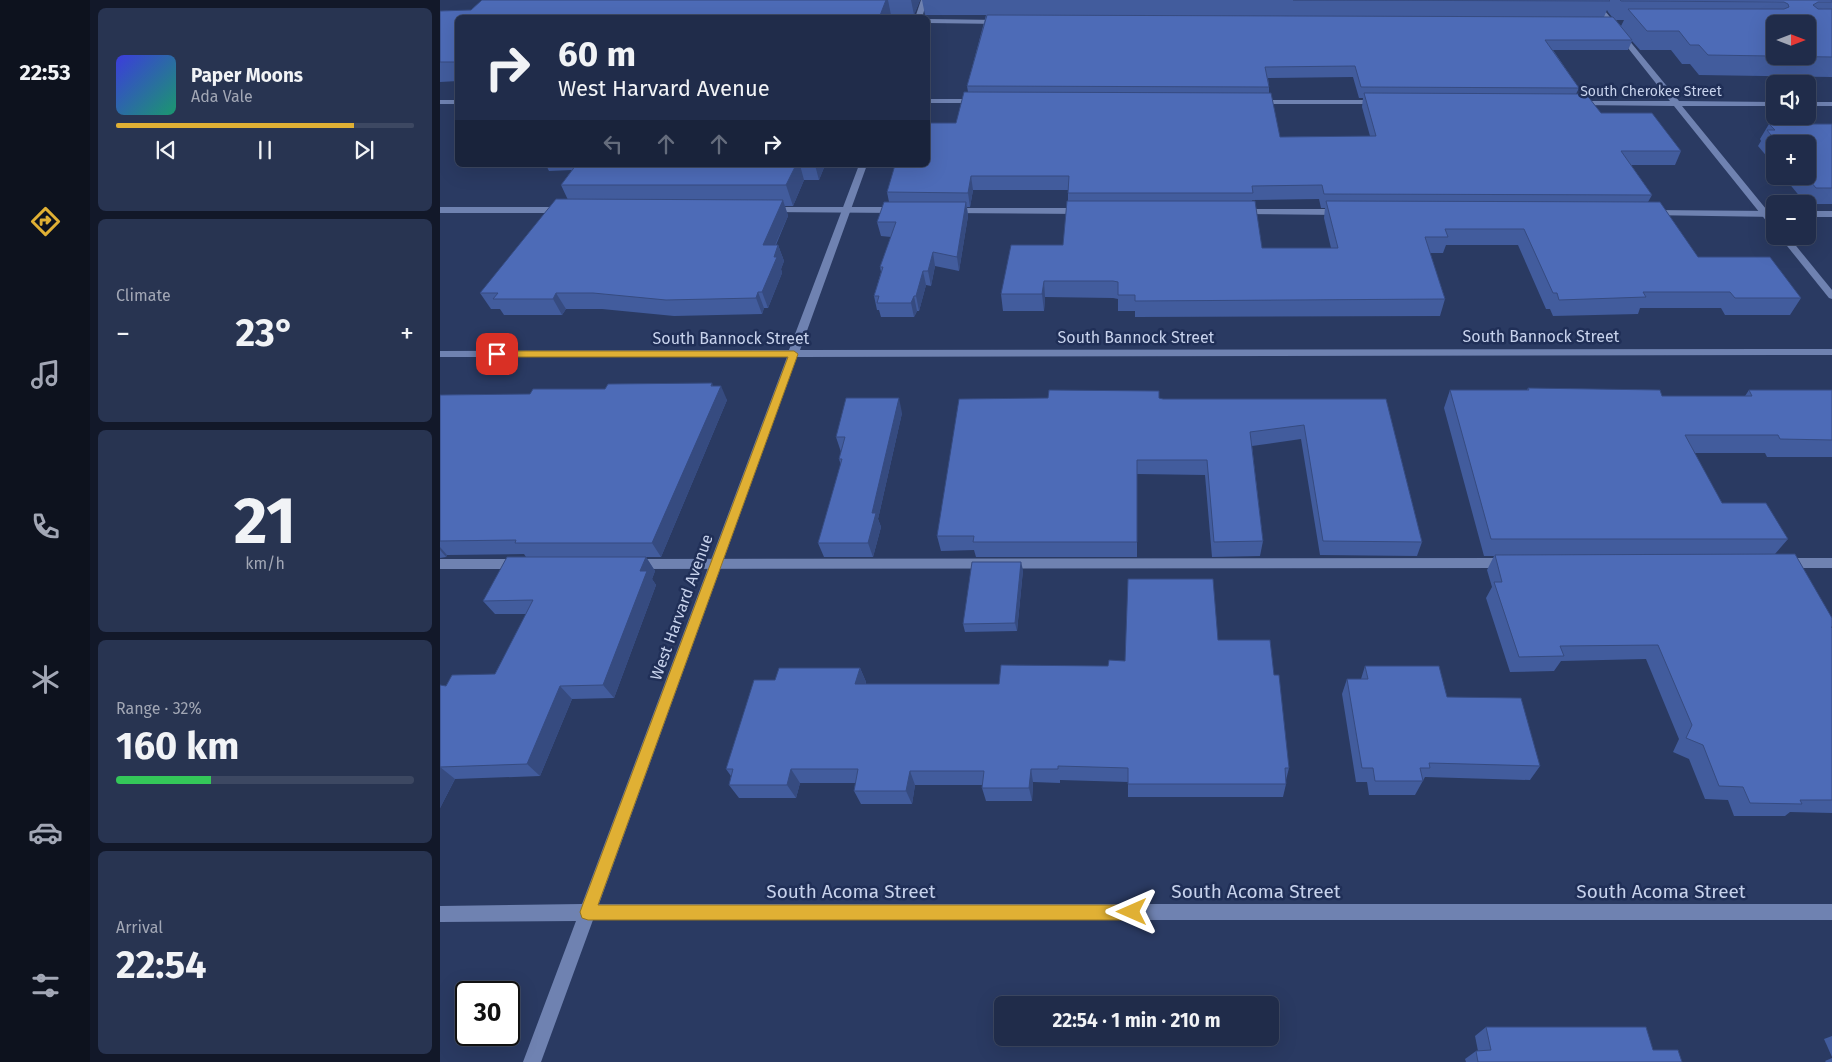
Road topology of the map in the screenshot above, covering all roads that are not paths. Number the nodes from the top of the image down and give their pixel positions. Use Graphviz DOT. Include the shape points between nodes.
graph roads {
  1 [pos="924,0"];
  2 [pos="1593,0"];
  3 [pos="919,15"];
  4 [pos="930,21"];
  5 [pos="1007,22"];
  6 [pos="1603,24"];
  7 [pos="1613,24"];
  8 [pos="1622,24"];
  9 [pos="930,101"];
  10 [pos="987,101"];
  11 [pos="440,102"];
  12 [pos="455,102"];
  13 [pos="1246,102"];
  14 [pos="1386,102"];
  15 [pos="1565,103"];
  16 [pos="1676,104"];
  17 [pos="1766,104"];
  18 [pos="1816,104"];
  19 [pos="1832,104"];
  20 [pos="862,167"];
  21 [pos="440,210"];
  22 [pos="570,210"];
  23 [pos="760,210"];
  24 [pos="847,210"];
  25 [pos="907,210"];
  26 [pos="937,210"];
  27 [pos="1095,211"];
  28 [pos="1234,212"];
  29 [pos="1352,212"];
  30 [pos="1639,213"];
  31 [pos="1765,214"];
  32 [pos="1816,214"];
  33 [pos="1832,214"];
  34 [pos="1790,245"];
  35 [pos="1832,296"];
  36 [pos="1832,352"];
  37 [pos="440,354"];
  38 [pos="794,354"];
  39 [pos="716,563"];
  40 [pos="1523,563"];
  41 [pos="1772,563"];
  42 [pos="1832,563"];
  43 [pos="440,564"];
  44 [pos="530,564"];
  45 [pos="620,564"];
  46 [pos="588,912"];
  47 [pos="1832,912"];
  48 [pos="440,914"];
  49 [pos="532,1062"];
  1 -- 3 [label="street"];
  2 -- 7 [label="street"];
  4 -- 5 [label="street"];
  6 -- 7 [label="street"];
  7 -- 8 [label="street"];
  7 -- 16 [label="street"];
  9 -- 10 [label="street"];
  11 -- 12 [label="street"];
  13 -- 14 [label="street"];
  15 -- 16 [label="street, South Cherokee Street"];
  16 -- 17 [label="street, South Cherokee Street"];
  16 -- 31 [label="street"];
  18 -- 19 [label="street"];
  20 -- 24 [label="street, West Harvard Avenue"];
  21 -- 22 [label="street"];
  23 -- 24 [label="street"];
  24 -- 25 [label="street"];
  24 -- 38 [label="street, West Harvard Avenue"];
  26 -- 27 [label="street"];
  28 -- 29 [label="street"];
  30 -- 31 [label="street"];
  32 -- 33 [label="street"];
  34 -- 35 [label="street"];
  36 -- 38 [label="street, South Bannock Street"];
  37 -- 38 [label="street, South Bannock Street"];
  38 -- 39 [label="street, West Harvard Avenue"];
  39 -- 40 [label="street"];
  39 -- 45 [label="street"];
  39 -- 46 [label="street, West Harvard Avenue"];
  41 -- 42 [label="street"];
  43 -- 44 [label="street"];
  46 -- 47 [label="street, South Acoma Street"];
  46 -- 48 [label="street, South Acoma Street"];
  46 -- 49 [label="street, West Harvard Avenue"];
}
